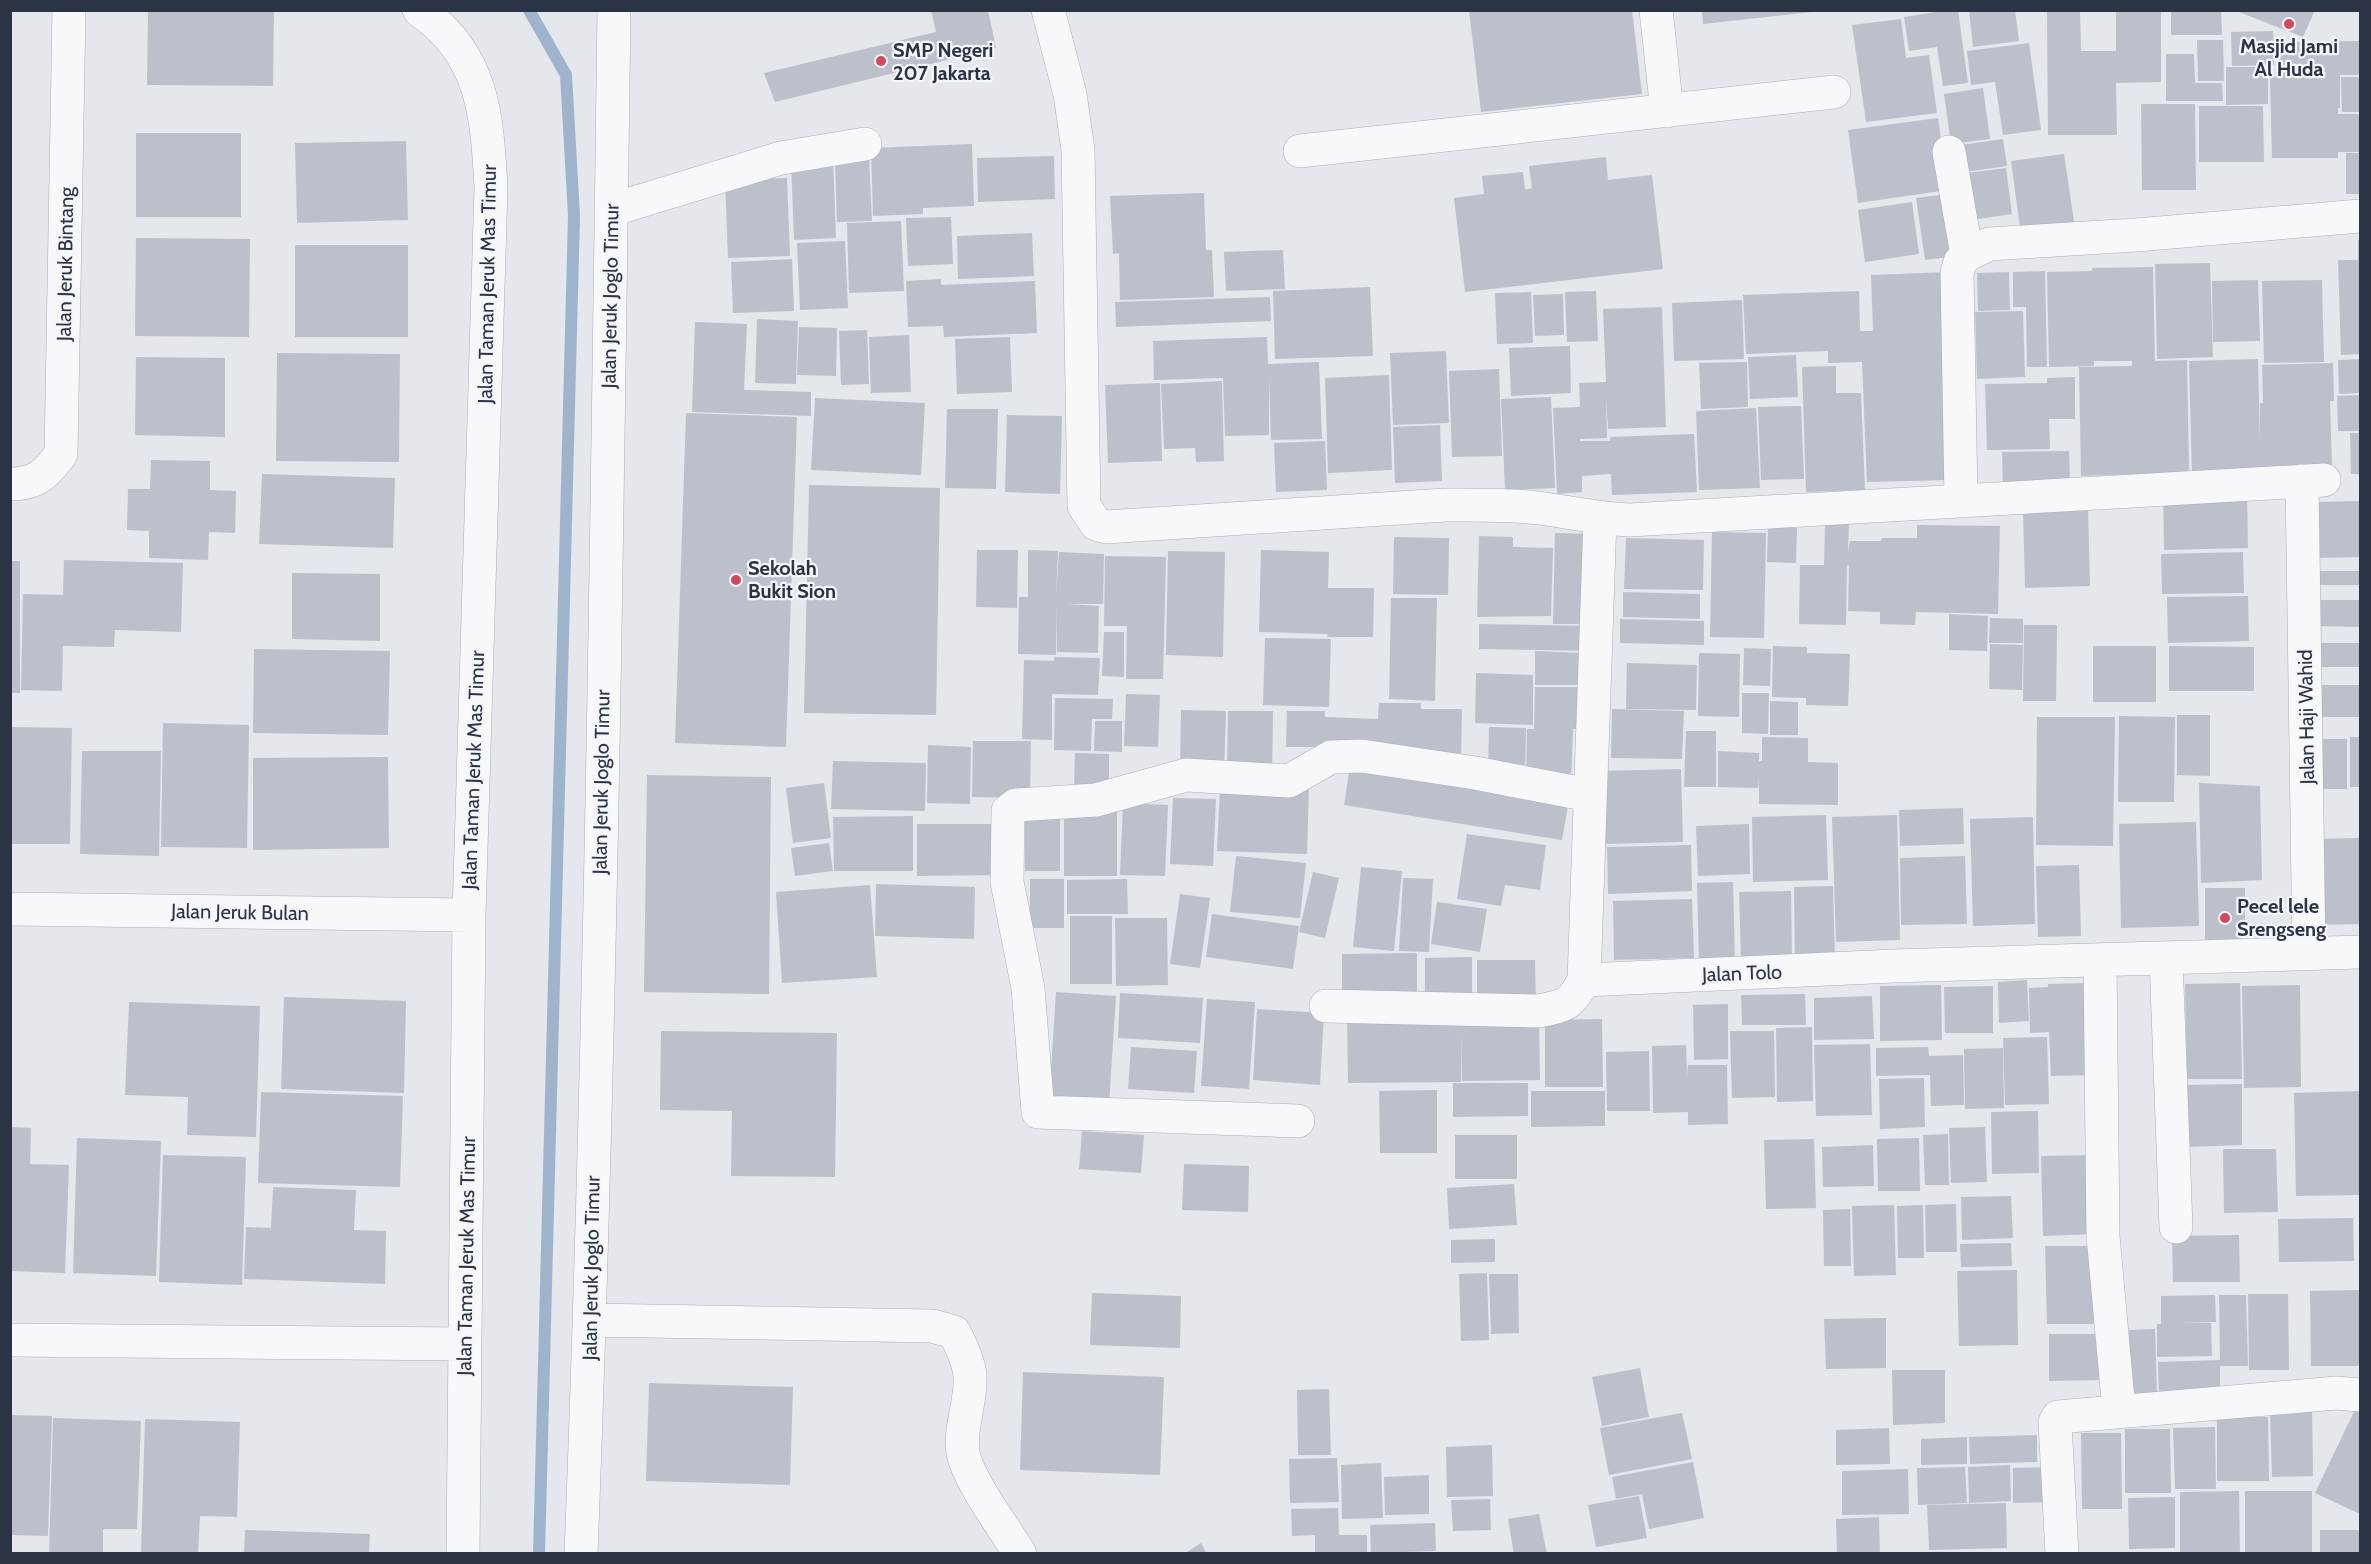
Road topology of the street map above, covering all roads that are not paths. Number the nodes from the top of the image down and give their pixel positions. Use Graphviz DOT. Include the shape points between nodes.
graph roads {
  1 [pos="69,10"];
  2 [pos="419,10"];
  3 [pos="614,10"];
  4 [pos="1048,10"];
  5 [pos="1656,10"];
  6 [pos="1834,93"];
  7 [pos="1667,111"];
  8 [pos="865,144"];
  9 [pos="1300,151"];
  10 [pos="1949,152"];
  11 [pos="612,210"];
  12 [pos="2361,216"];
  13 [pos="1967,255"];
  14 [pos="10,484"];
  15 [pos="1961,499"];
  16 [pos="1600,519"];
  17 [pos="1589,795"];
  18 [pos="10,909"];
  19 [pos="469,915"];
  20 [pos="2309,952"];
  21 [pos="2361,952"];
  22 [pos="2166,958"];
  23 [pos="2100,961"];
  24 [pos="1584,980"];
  25 [pos="1326,1006"];
  26 [pos="1298,1121"];
  27 [pos="2176,1227"];
  28 [pos="590,1320"];
  29 [pos="10,1340"];
  30 [pos="465,1344"];
  31 [pos="2361,1395"];
  32 [pos="2119,1412"];
  33 [pos="464,1554"];
  34 [pos="581,1554"];
  35 [pos="1020,1554"];
  36 [pos="2062,1554"];
  1 -- 14 [label="street, Jalan Jeruk Bintang" via="61,454 48,472 27,484"];
  2 -- 19 [label="street, Jalan Taman Jeruk Mas Timur" via="462,51 476,82 488,128 490,176"];
  3 -- 11 [label="street, Jalan Jeruk Joglo Timur"];
  4 -- 16 [label="street" via="1070,94 1078,150 1084,506 1096,524 1106,527 1475,505 1537,508"];
  5 -- 7 [label="street"];
  6 -- 7 [label="street"];
  7 -- 9 [label="street"];
  8 -- 11 [label="street" via="781,158"];
  10 -- 13 [label="street"];
  11 -- 28 [label="street, Jalan Jeruk Joglo Timur"];
  12 -- 13 [label="street" via="1989,244"];
  13 -- 15 [label="street" via="1960,261 1957,273"];
  15 -- 16 [label="street"];
  15 -- 20 [label="street, Jalan Haji Wahid" via="2313,480"];
  16 -- 17 [label="street"];
  17 -- 24 [label="street"];
  17 -- 26 [label="street" via="1362,756 1331,757 1289,781 1186,775 1096,800 1016,805 1008,811 1007,882 1028,988 1038,1112"];
  18 -- 19 [label="street, Jalan Jeruk Bulan"];
  19 -- 30 [label="street, Jalan Taman Jeruk Mas Timur"];
  20 -- 21 [label="street, Jalan Tolo"];
  20 -- 22 [label="street, Jalan Tolo"];
  22 -- 23 [label="street, Jalan Tolo"];
  22 -- 27 [label="street"];
  23 -- 24 [label="street, Jalan Tolo"];
  23 -- 32 [label="street" via="2103,1236"];
  24 -- 25 [label="street" via="1575,998 1562,1006 1539,1011"];
  28 -- 34 [label="street, Jalan Jeruk Joglo Timur"];
  28 -- 35 [label="street" via="932,1326 954,1332 970,1376 962,1441 964,1456 971,1475"];
  29 -- 30 [label="street"];
  30 -- 33 [label="street, Jalan Taman Jeruk Mas Timur"];
  31 -- 32 [label="street"];
  32 -- 36 [label="street" via="2066,1415 2055,1422"];
}
